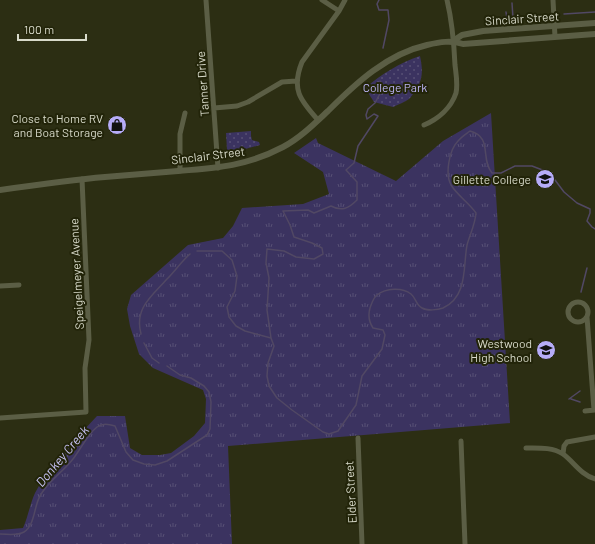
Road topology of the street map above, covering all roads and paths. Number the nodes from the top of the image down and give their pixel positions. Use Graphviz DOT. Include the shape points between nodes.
graph roads {
  1 [pos="206,0"];
  2 [pos="322,0"];
  3 [pos="345,0"];
  4 [pos="447,0"];
  5 [pos="552,0"];
  6 [pos="339,11"];
  7 [pos="595,23"];
  8 [pos="555,26"];
  9 [pos="595,34"];
  10 [pos="556,37"];
  11 [pos="454,41"];
  12 [pos="296,81"];
  13 [pos="214,108"];
  14 [pos="185,114"];
  15 [pos="318,120"];
  16 [pos="424,125"];
  17 [pos="218,168"];
  18 [pos="180,171"];
  19 [pos="82,179"];
  20 [pos="0,190"];
  21 [pos="19,285"];
  22 [pos="0,286"];
  23 [pos="587,317"];
  24 [pos="594,410"];
  25 [pos="585,411"];
  26 [pos="0,418"];
  27 [pos="595,437"];
  28 [pos="358,438"];
  29 [pos="461,441"];
  30 [pos="526,448"];
  31 [pos="563,454"];
  32 [pos="595,479"];
  33 [pos="362,544"];
  34 [pos="465,544"];
  1 -- 13 [label="street, Tanner Drive"];
  2 -- 6 [label="street"];
  3 -- 6 [label="street"];
  4 -- 11 [label="street"];
  5 -- 8 [label="street"];
  6 -- 12 [label="street" via="302,62"];
  7 -- 8 [label="street, Sinclair Street"];
  8 -- 10 [label="street"];
  8 -- 11 [label="street, Sinclair Street" via="483,31 462,35"];
  9 -- 10 [label="street, Sinclair Street"];
  10 -- 11 [label="street, Sinclair Street" via="463,44"];
  11 -- 15 [label="street, Sinclair Street" via="407,51 377,67"];
  11 -- 16 [label="street" via="456,92 446,109 434,121"];
  12 -- 13 [label="street" via="282,82 237,106"];
  12 -- 15 [label="street" via="300,100"];
  13 -- 17 [label="street, Tanner Drive"];
  14 -- 18 [label="street" via="180,134"];
  15 -- 17 [label="street, Sinclair Street" via="302,135 265,156"];
  17 -- 18 [label="street, Sinclair Street"];
  18 -- 19 [label="street, Sinclair Street"];
  19 -- 20 [label="street, Sinclair Street"];
  19 -- 26 [label="street, Speigelmeyer Avenue" via="89,340 85,368 86,412"];
  21 -- 22 [label="street"];
  23 -- 23 [label="street" via="587,308 582,303 573,304 569,309 569,316 573,321 583,322"];
  23 -- 24 [label="street"];
  24 -- 25 [label="street"];
  27 -- 31 [label="street" via="567,442"];
  28 -- 33 [label="street, Elder Street"];
  29 -- 34 [label="street"];
  30 -- 31 [label="street" via="553,449"];
  31 -- 32 [label="street" via="581,472"];
}
